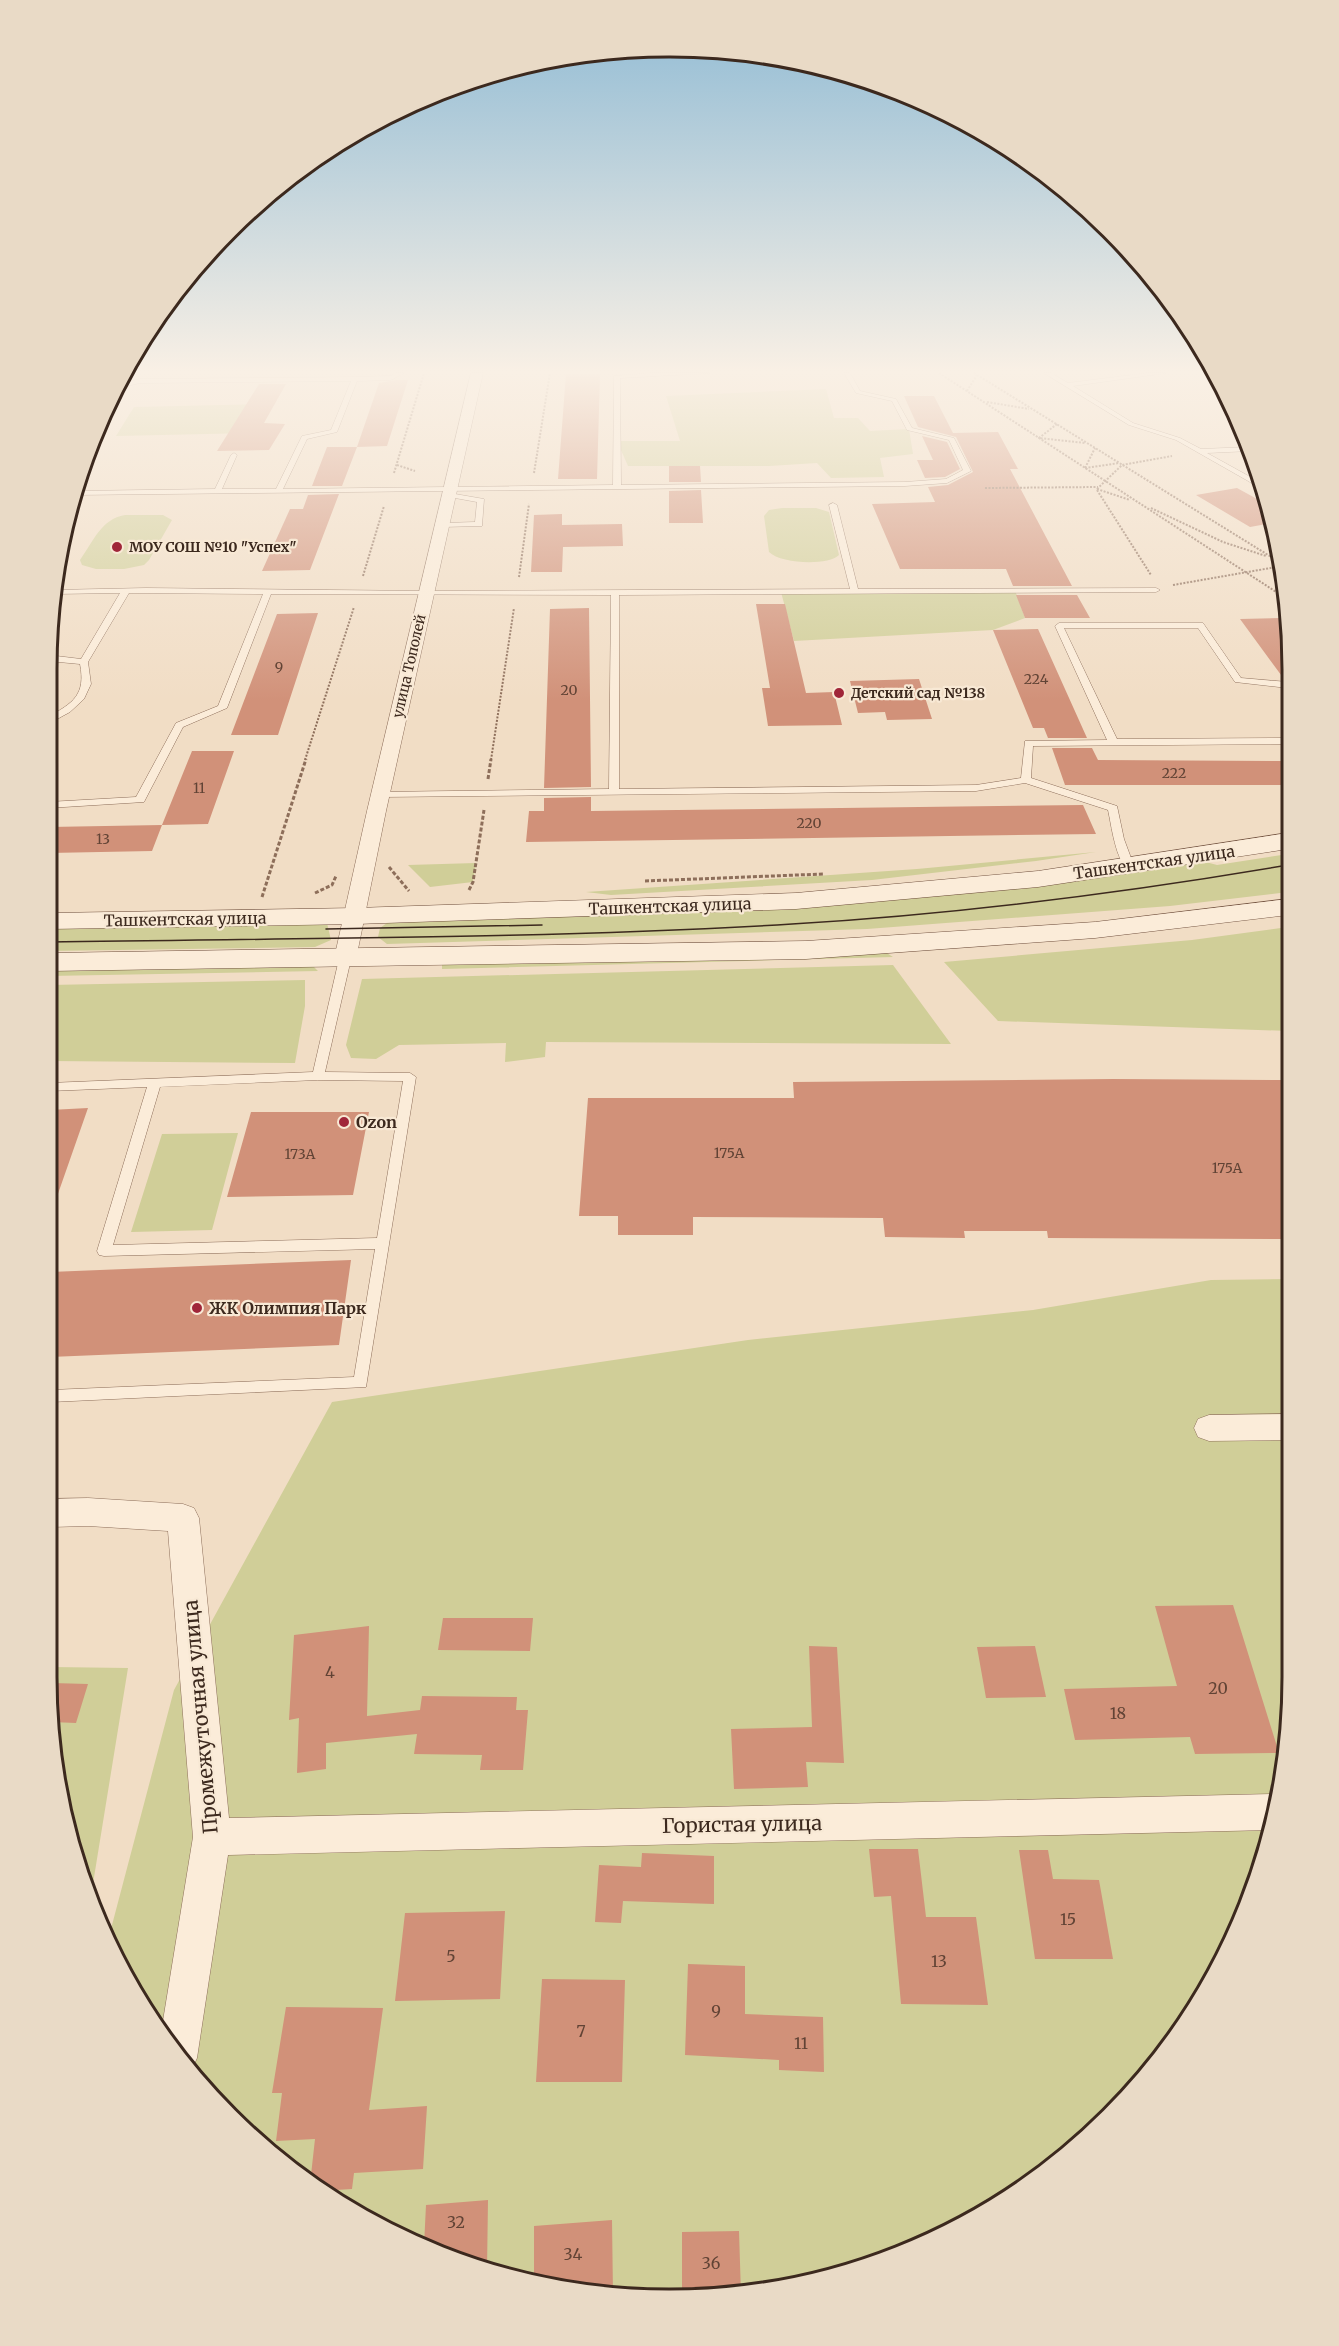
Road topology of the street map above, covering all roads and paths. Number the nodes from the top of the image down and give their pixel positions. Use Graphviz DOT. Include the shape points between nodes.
graph roads {
  1 [pos="221,482"];
  2 [pos="283,482"];
  3 [pos="392,482"];
  4 [pos="454,482"];
  5 [pos="533,482"];
  6 [pos="617,482"];
  7 [pos="926,482"];
  8 [pos="1104,482"];
  9 [pos="1107,482"];
  10 [pos="1151,482"];
  11 [pos="617,486"];
  12 [pos="532,488"];
  13 [pos="985,488"];
  14 [pos="1098,488"];
  15 [pos="389,491"];
  16 [pos="217,492"];
  17 [pos="278,492"];
  18 [pos="84,493"];
  19 [pos="452,493"];
  20 [pos="1137,501"];
  21 [pos="833,506"];
  22 [pos="444,525"];
  23 [pos="1271,557"];
  24 [pos="1271,558"];
  25 [pos="1273,567"];
  26 [pos="1245,572"];
  27 [pos="1157,587"];
  28 [pos="855,591"];
  29 [pos="62,592"];
  30 [pos="125,592"];
  31 [pos="268,592"];
  32 [pos="358,592"];
  33 [pos="615,592"];
  34 [pos="426,593"];
  35 [pos="516,593"];
  36 [pos="1277,594"];
  37 [pos="57,659"];
  38 [pos="84,662"];
  39 [pos="1282,684"];
  40 [pos="57,716"];
  41 [pos="1282,741"];
  42 [pos="1113,742"];
  43 [pos="1026,780"];
  44 [pos="614,790"];
  45 [pos="486,792"];
  46 [pos="380,794"];
  47 [pos="57,805"];
  48 [pos="1282,842"];
  49 [pos="1129,866"];
  50 [pos="364,867"];
  51 [pos="828,874"];
  52 [pos="640,881"];
  53 [pos="480,889"];
  54 [pos="469,890"];
  55 [pos="461,892"];
  56 [pos="313,894"];
  57 [pos="412,895"];
  58 [pos="271,900"];
  59 [pos="1282,908"];
  60 [pos="356,916"];
  61 [pos="57,921"];
  62 [pos="345,959"];
  63 [pos="57,962"];
  64 [pos="318,1076"];
  65 [pos="155,1083"];
  66 [pos="57,1087"];
  67 [pos="384,1243"];
  68 [pos="57,1396"];
  69 [pos="1282,1426"];
  70 [pos="1209,1428"];
  71 [pos="57,1513"];
  72 [pos="1266,1812"];
  73 [pos="212,1837"];
  74 [pos="179,2043"];
  1 -- 16 [label="lane"];
  2 -- 17 [label="lane"];
  3 -- 15 [label="path"];
  4 -- 19 [label="street, улица Тополей"];
  5 -- 12 [label="path"];
  6 -- 11 [label="lane"];
  7 -- 11 [label="lane"];
  8 -- 14 [label="path"];
  9 -- 20 [label="path"];
  10 -- 23 [label="path"];
  11 -- 12 [label="lane"];
  12 -- 19 [label="lane"];
  12 -- 35 [label="path"];
  13 -- 14 [label="path"];
  14 -- 20 [label="path"];
  14 -- 27 [label="path"];
  15 -- 17 [label="lane"];
  15 -- 19 [label="lane"];
  15 -- 32 [label="path"];
  16 -- 17 [label="lane"];
  16 -- 18 [label="lane"];
  19 -- 22 [label="street, улица Тополей"];
  19 -- 22 [label="lane" via="481,501 479,524"];
  20 -- 24 [label="path" via="1223,542"];
  20 -- 26 [label="path"];
  21 -- 28 [label="lane"];
  22 -- 34 [label="street, улица Тополей"];
  25 -- 26 [label="path"];
  26 -- 27 [label="path"];
  26 -- 36 [label="path"];
  27 -- 28 [label="lane"];
  28 -- 33 [label="lane"];
  29 -- 30 [label="lane"];
  30 -- 31 [label="lane"];
  30 -- 38 [label="lane"];
  31 -- 32 [label="lane"];
  31 -- 47 [label="lane" via="222,708 179,725 140,800"];
  32 -- 34 [label="lane"];
  32 -- 58 [label="path" via="261,901"];
  33 -- 35 [label="lane"];
  33 -- 44 [label="lane"];
  34 -- 35 [label="lane"];
  34 -- 46 [label="street, улица Тополей"];
  35 -- 45 [label="path"];
  37 -- 38 [label="lane"];
  38 -- 40 [label="lane" via="86,691 71,708"];
  39 -- 42 [label="lane" via="1238,680 1200,625 1059,626"];
  41 -- 42 [label="lane"];
  42 -- 43 [label="lane" via="1028,743"];
  43 -- 44 [label="lane" via="976,788"];
  43 -- 49 [label="lane" via="1113,808"];
  44 -- 45 [label="lane"];
  45 -- 46 [label="lane"];
  45 -- 54 [label="path" via="474,882"];
  46 -- 50 [label="street, улица Тополей"];
  48 -- 49 [label="main road, Ташкентская улица"];
  49 -- 60 [label="main road, Ташкентская улица" via="1038,879 796,901"];
  50 -- 56 [label="path" via="339,868 332,885"];
  50 -- 57 [label="path" via="390,867"];
  50 -- 60 [label="street, улица Тополей"];
  51 -- 52 [label="path"];
  53 -- 54 [label="path"];
  54 -- 55 [label="path"];
  59 -- 62 [label="main road" via="1095,930 806,950"];
  60 -- 61 [label="main road, Ташкентская улица"];
  60 -- 62 [label="street, улица Тополей"];
  62 -- 63 [label="main road"];
  62 -- 64 [label="lane"];
  64 -- 65 [label="lane"];
  64 -- 67 [label="lane" via="410,1077"];
  65 -- 66 [label="lane"];
  65 -- 67 [label="lane" via="104,1251"];
  67 -- 68 [label="lane" via="361,1383"];
  69 -- 70 [label="street"];
  71 -- 73 [label="street, Промежуточная улица" via="183,1518"];
  72 -- 73 [label="street, Гористая улица"];
  73 -- 74 [label="street, Промежуточная улица"];
}
